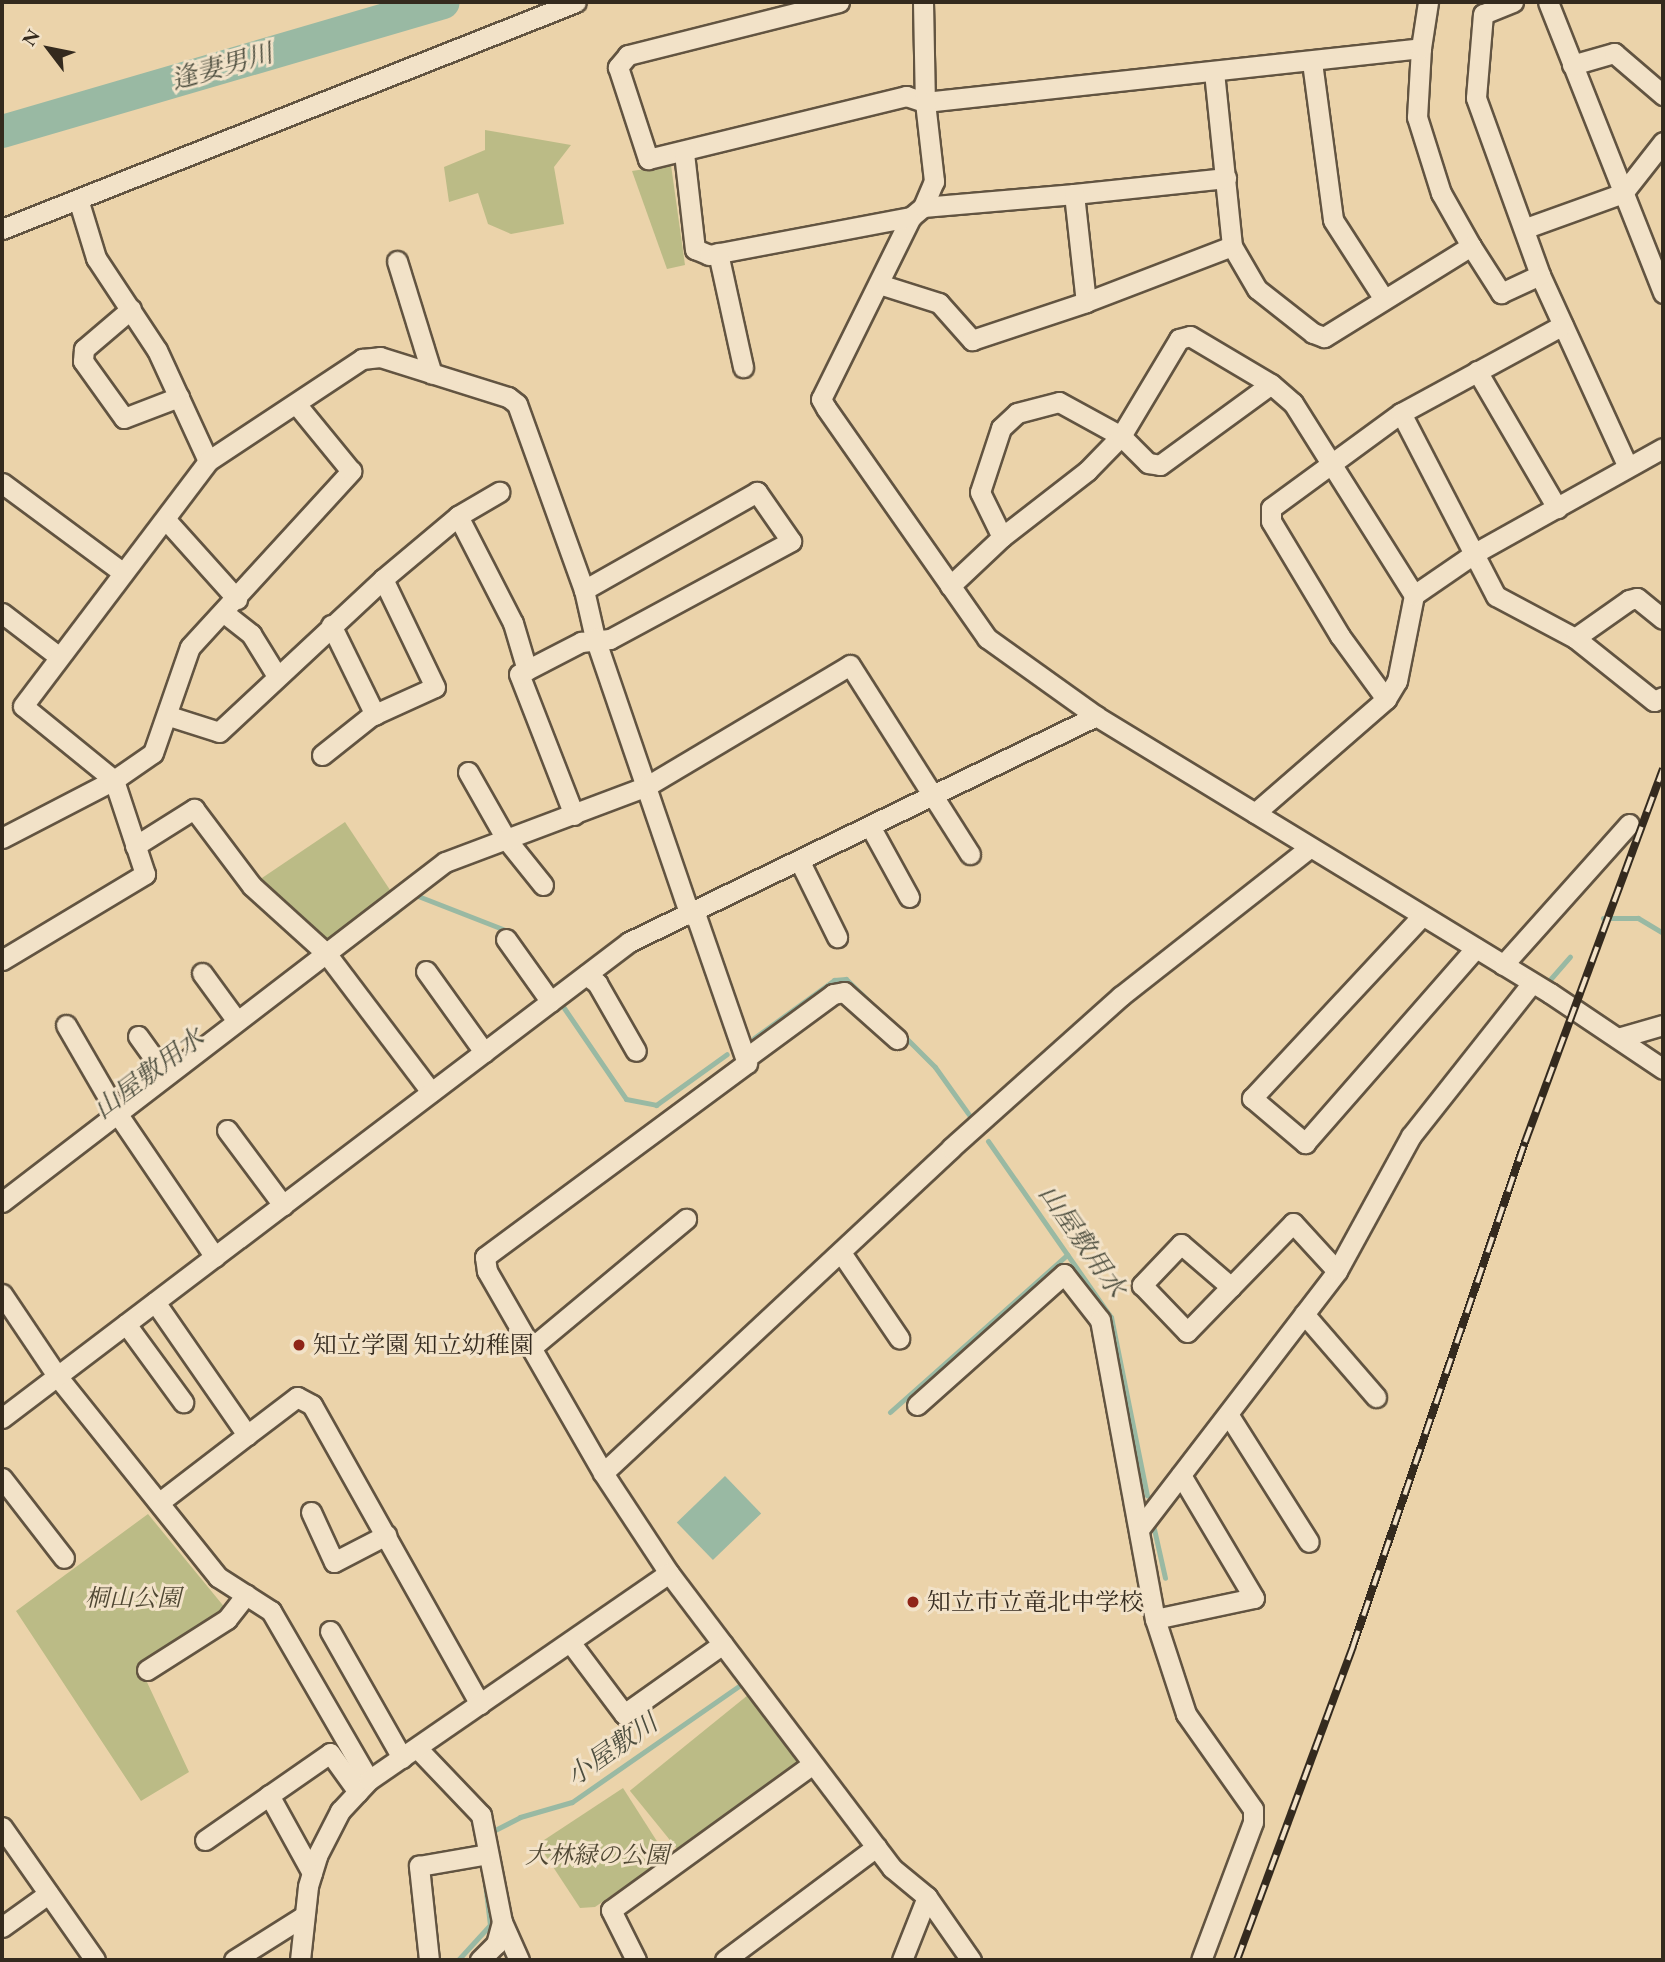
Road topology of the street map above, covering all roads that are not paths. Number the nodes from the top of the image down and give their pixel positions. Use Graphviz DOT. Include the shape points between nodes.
graph roads {
  1 [pos="576,2"];
  2 [pos="839,2"];
  3 [pos="923,2"];
  4 [pos="1428,2"];
  5 [pos="1513,2"];
  6 [pos="1548,2"];
  7 [pos="1421,48"];
  8 [pos="1312,62"];
  9 [pos="1572,65"];
  10 [pos="1214,72"];
  11 [pos="1663,95"];
  12 [pos="925,102"];
  13 [pos="1663,142"];
  14 [pos="684,153"];
  15 [pos="1226,178"];
  16 [pos="1074,194"];
  17 [pos="1623,194"];
  18 [pos="78,199"];
  19 [pos="917,212"];
  20 [pos="1526,228"];
  21 [pos="2,229"];
  22 [pos="1232,246"];
  23 [pos="1471,246"];
  24 [pos="718,253"];
  25 [pos="397,261"];
  26 [pos="1540,275"];
  27 [pos="879,284"];
  28 [pos="1663,293"];
  29 [pos="1384,299"];
  30 [pos="1086,302"];
  31 [pos="131,309"];
  32 [pos="1563,325"];
  33 [pos="743,367"];
  34 [pos="1477,371"];
  35 [pos="432,374"];
  36 [pos="1271,384"];
  37 [pos="179,397"];
  38 [pos="297,405"];
  39 [pos="1401,413"];
  40 [pos="1121,436"];
  41 [pos="1663,448"];
  42 [pos="208,461"];
  43 [pos="1334,461"];
  44 [pos="1628,467"];
  45 [pos="2,483"];
  46 [pos="499,492"];
  47 [pos="1557,508"];
  48 [pos="458,516"];
  49 [pos="167,521"];
  50 [pos="1002,537"];
  51 [pos="1475,554"];
  52 [pos="121,572"];
  53 [pos="383,579"];
  54 [pos="950,586"];
  55 [pos="584,590"];
  56 [pos="1414,595"];
  57 [pos="230,605"];
  58 [pos="2,612"];
  59 [pos="1663,619"];
  60 [pos="331,625"];
  61 [pos="595,638"];
  62 [pos="1575,638"];
  63 [pos="58,656"];
  64 [pos="527,670"];
  65 [pos="277,676"];
  66 [pos="1663,697"];
  67 [pos="1386,699"];
  68 [pos="375,715"];
  69 [pos="169,716"];
  70 [pos="1096,716"];
  71 [pos="322,755"];
  72 [pos="468,772"];
  73 [pos="114,780"];
  74 [pos="647,786"];
  75 [pos="932,793"];
  76 [pos="1255,813"];
  77 [pos="575,815"];
  78 [pos="1629,824"];
  79 [pos="870,826"];
  80 [pos="2,838"];
  81 [pos="506,839"];
  82 [pos="135,846"];
  83 [pos="1308,849"];
  84 [pos="970,854"];
  85 [pos="800,862"];
  86 [pos="543,885"];
  87 [pos="909,897"];
  88 [pos="693,914"];
  89 [pos="1421,917"];
  90 [pos="837,937"];
  91 [pos="506,939"];
  92 [pos="1476,948"];
  93 [pos="326,953"];
  94 [pos="2,960"];
  95 [pos="1503,965"];
  96 [pos="426,971"];
  97 [pos="202,973"];
  98 [pos="586,975"];
  99 [pos="1532,984"];
  100 [pos="551,1002"];
  101 [pos="237,1021"];
  102 [pos="66,1025"];
  103 [pos="1663,1025"];
  104 [pos="138,1036"];
  105 [pos="1618,1038"];
  106 [pos="897,1039"];
  107 [pos="636,1051"];
  108 [pos="484,1052"];
  109 [pos="746,1058"];
  110 [pos="1663,1069"];
  111 [pos="166,1075"];
  112 [pos="431,1092"];
  113 [pos="117,1113"];
  114 [pos="227,1130"];
  115 [pos="2,1202"];
  116 [pos="284,1205"];
  117 [pos="686,1219"];
  118 [pos="842,1254"];
  119 [pos="215,1257"];
  120 [pos="1337,1271"];
  121 [pos="1231,1287"];
  122 [pos="2,1294"];
  123 [pos="156,1302"];
  124 [pos="1304,1314"];
  125 [pos="126,1324"];
  126 [pos="899,1338"];
  127 [pos="531,1348"];
  128 [pos="57,1376"];
  129 [pos="1376,1397"];
  130 [pos="183,1402"];
  131 [pos="917,1405"];
  132 [pos="1228,1414"];
  133 [pos="2,1418"];
  134 [pos="247,1435"];
  135 [pos="603,1473"];
  136 [pos="1181,1475"];
  137 [pos="2,1478"];
  138 [pos="161,1501"];
  139 [pos="311,1512"];
  140 [pos="1140,1528"];
  141 [pos="386,1535"];
  142 [pos="1309,1542"];
  143 [pos="64,1558"];
  144 [pos="669,1573"];
  145 [pos="246,1595"];
  146 [pos="1155,1619"];
  147 [pos="330,1630"];
  148 [pos="570,1642"];
  149 [pos="723,1644"];
  150 [pos="147,1670"];
  151 [pos="480,1704"];
  152 [pos="409,1753"];
  153 [pos="813,1764"];
  154 [pos="363,1786"];
  155 [pos="269,1795"];
  156 [pos="2,1827"];
  157 [pos="205,1840"];
  158 [pos="876,1847"];
  159 [pos="488,1854"];
  160 [pos="312,1874"];
  161 [pos="48,1894"];
  162 [pos="927,1897"];
  163 [pos="304,1916"];
  164 [pos="502,1922"];
  165 [pos="2,1927"];
  166 [pos="94,1960"];
  167 [pos="234,1960"];
  168 [pos="300,1960"];
  169 [pos="429,1960"];
  170 [pos="480,1960"];
  171 [pos="519,1960"];
  172 [pos="636,1960"];
  173 [pos="725,1960"];
  174 [pos="902,1960"];
  175 [pos="971,1960"];
  176 [pos="1201,1960"];
  1 -- 18 [label="street"];
  2 -- 14 [label="street" via="628,55 618,67 648,159"];
  3 -- 12 [label="street"];
  4 -- 7 [label="street"];
  5 -- 20 [label="street" via="1483,14 1476,98"];
  6 -- 9 [label="street"];
  7 -- 8 [label="street"];
  7 -- 23 [label="street" via="1417,117 1441,193"];
  8 -- 10 [label="street"];
  8 -- 29 [label="street" via="1333,220"];
  9 -- 11 [label="street" via="1614,53"];
  9 -- 17 [label="street"];
  10 -- 12 [label="street"];
  10 -- 15 [label="street"];
  12 -- 14 [label="street" via="906,96"];
  12 -- 19 [label="street" via="934,181"];
  13 -- 17 [label="street"];
  14 -- 24 [label="street" via="695,249"];
  15 -- 16 [label="street"];
  15 -- 22 [label="street"];
  16 -- 19 [label="street"];
  16 -- 30 [label="street"];
  17 -- 20 [label="street"];
  17 -- 28 [label="street"];
  18 -- 21 [label="street"];
  18 -- 31 [label="street" via="96,258"];
  19 -- 24 [label="street"];
  19 -- 27 [label="street"];
  20 -- 26 [label="street"];
  22 -- 29 [label="street" via="1257,289 1324,337"];
  22 -- 30 [label="street"];
  23 -- 26 [label="street" via="1501,293"];
  23 -- 29 [label="street"];
  24 -- 33 [label="street"];
  25 -- 35 [label="street"];
  26 -- 32 [label="street"];
  27 -- 30 [label="street" via="939,303 972,340"];
  27 -- 54 [label="street" via="821,399"];
  31 -- 37 [label="street" via="158,350"];
  31 -- 37 [label="street" via="84,348 83,362 124,418"];
  32 -- 34 [label="street"];
  32 -- 44 [label="street"];
  34 -- 39 [label="street"];
  34 -- 47 [label="street"];
  35 -- 38 [label="street" via="380,357 362,359"];
  35 -- 55 [label="street" via="517,404"];
  36 -- 40 [label="street" via="1160,465 1148,463"];
  36 -- 40 [label="street" via="1190,336 1179,339"];
  36 -- 43 [label="street" via="1293,403"];
  37 -- 42 [label="street"];
  38 -- 42 [label="street"];
  38 -- 57 [label="street" via="352,471"];
  39 -- 43 [label="street"];
  39 -- 51 [label="street"];
  40 -- 50 [label="street" via="1087,471"];
  40 -- 50 [label="street" via="1059,402 1017,413 1001,428 980,492"];
  41 -- 44 [label="street"];
  42 -- 49 [label="street"];
  43 -- 56 [label="street"];
  43 -- 67 [label="street" via="1271,508 1271,521 1340,636"];
  44 -- 47 [label="street"];
  45 -- 52 [label="street"];
  46 -- 48 [label="street"];
  47 -- 51 [label="street"];
  48 -- 53 [label="street"];
  48 -- 64 [label="street" via="513,623"];
  49 -- 52 [label="street" via="156,525"];
  49 -- 57 [label="street"];
  50 -- 54 [label="street"];
  51 -- 56 [label="street"];
  51 -- 62 [label="street" via="1496,596"];
  52 -- 63 [label="street"];
  53 -- 60 [label="street"];
  53 -- 68 [label="street" via="435,687"];
  54 -- 70 [label="street" via="988,638"];
  55 -- 61 [label="street"];
  55 -- 61 [label="street" via="757,492 791,541 610,639"];
  56 -- 67 [label="street" via="1396,681"];
  57 -- 65 [label="street"];
  57 -- 69 [label="street" via="190,648"];
  58 -- 63 [label="street"];
  59 -- 62 [label="street" via="1637,598"];
  60 -- 65 [label="street"];
  60 -- 68 [label="street"];
  61 -- 64 [label="street"];
  61 -- 74 [label="street"];
  62 -- 66 [label="street" via="1654,701"];
  63 -- 73 [label="street" via="23,706"];
  64 -- 77 [label="street" via="519,674"];
  65 -- 69 [label="street" via="219,732"];
  67 -- 76 [label="street"];
  68 -- 71 [label="street"];
  69 -- 73 [label="street" via="153,753"];
  70 -- 75 [label="street"];
  70 -- 76 [label="street"];
  72 -- 81 [label="street"];
  73 -- 80 [label="street"];
  73 -- 82 [label="street"];
  74 -- 75 [label="street" via="850,665"];
  74 -- 77 [label="street"];
  74 -- 88 [label="street"];
  75 -- 79 [label="street"];
  75 -- 84 [label="street"];
  76 -- 83 [label="street"];
  77 -- 81 [label="street"];
  78 -- 95 [label="street"];
  79 -- 85 [label="street"];
  79 -- 87 [label="street"];
  81 -- 86 [label="street"];
  81 -- 93 [label="street" via="445,862"];
  82 -- 93 [label="street" via="194,809 252,886"];
  82 -- 94 [label="street" via="145,874"];
  83 -- 89 [label="street"];
  83 -- 118 [label="street" via="1121,996 951,1147"];
  85 -- 88 [label="street"];
  85 -- 90 [label="street"];
  88 -- 98 [label="street" via="629,942"];
  88 -- 109 [label="street"];
  89 -- 92 [label="street"];
  89 -- 92 [label="street" via="1252,1098 1306,1143"];
  91 -- 100 [label="street"];
  92 -- 95 [label="street"];
  93 -- 101 [label="street"];
  93 -- 112 [label="street"];
  95 -- 99 [label="street"];
  96 -- 108 [label="street"];
  97 -- 101 [label="street"];
  98 -- 100 [label="street"];
  98 -- 107 [label="street" via="597,983"];
  99 -- 105 [label="street"];
  99 -- 120 [label="street" via="1411,1136"];
  100 -- 108 [label="street"];
  101 -- 111 [label="street"];
  102 -- 113 [label="street"];
  103 -- 105 [label="street"];
  104 -- 111 [label="street"];
  105 -- 110 [label="street"];
  106 -- 109 [label="street" via="844,992 833,994"];
  108 -- 112 [label="street"];
  109 -- 127 [label="street" via="747,1063 485,1257 487,1271"];
  111 -- 113 [label="street"];
  112 -- 116 [label="street"];
  113 -- 115 [label="street"];
  113 -- 119 [label="street"];
  114 -- 116 [label="street"];
  116 -- 119 [label="street"];
  117 -- 127 [label="street"];
  118 -- 126 [label="street"];
  118 -- 135 [label="street"];
  119 -- 123 [label="street"];
  120 -- 121 [label="street" via="1293,1223"];
  120 -- 124 [label="street"];
  121 -- 121 [label="street" via="1187,1332 1142,1285 1181,1244"];
  122 -- 128 [label="street"];
  123 -- 125 [label="street"];
  123 -- 134 [label="street"];
  124 -- 129 [label="street"];
  124 -- 132 [label="street"];
  125 -- 128 [label="street"];
  125 -- 130 [label="street"];
  127 -- 135 [label="street"];
  128 -- 133 [label="street"];
  128 -- 138 [label="street"];
  131 -- 140 [label="street" via="1064,1274 1100,1320"];
  132 -- 136 [label="street"];
  132 -- 142 [label="street"];
  134 -- 138 [label="street"];
  134 -- 141 [label="street" via="296,1397 306,1400"];
  135 -- 144 [label="street"];
  136 -- 140 [label="street"];
  136 -- 146 [label="street" via="1254,1598"];
  137 -- 143 [label="street"];
  138 -- 145 [label="street" via="218,1577"];
  139 -- 141 [label="street" via="334,1562"];
  140 -- 146 [label="street"];
  141 -- 151 [label="street"];
  144 -- 148 [label="street"];
  144 -- 149 [label="street"];
  145 -- 150 [label="street" via="227,1619"];
  145 -- 154 [label="street" via="271,1611"];
  146 -- 176 [label="street" via="1186,1714 1253,1809 1253,1822"];
  147 -- 152 [label="street"];
  148 -- 149 [label="street" via="624,1714"];
  148 -- 151 [label="street"];
  149 -- 153 [label="street"];
  151 -- 152 [label="street"];
  152 -- 154 [label="street"];
  152 -- 159 [label="street" via="481,1815"];
  153 -- 158 [label="street"];
  153 -- 172 [label="street" via="611,1910"];
  154 -- 155 [label="street" via="330,1753"];
  154 -- 160 [label="street" via="340,1811"];
  155 -- 157 [label="street"];
  155 -- 160 [label="street"];
  156 -- 161 [label="street"];
  158 -- 162 [label="street" via="892,1868"];
  158 -- 173 [label="street"];
  159 -- 164 [label="street"];
  159 -- 169 [label="street" via="419,1866"];
  160 -- 163 [label="street"];
  161 -- 165 [label="street"];
  161 -- 166 [label="street"];
  162 -- 174 [label="street"];
  162 -- 175 [label="street"];
  163 -- 167 [label="street"];
  163 -- 168 [label="street"];
  164 -- 170 [label="street" via="496,1944"];
  164 -- 171 [label="street"];
}
